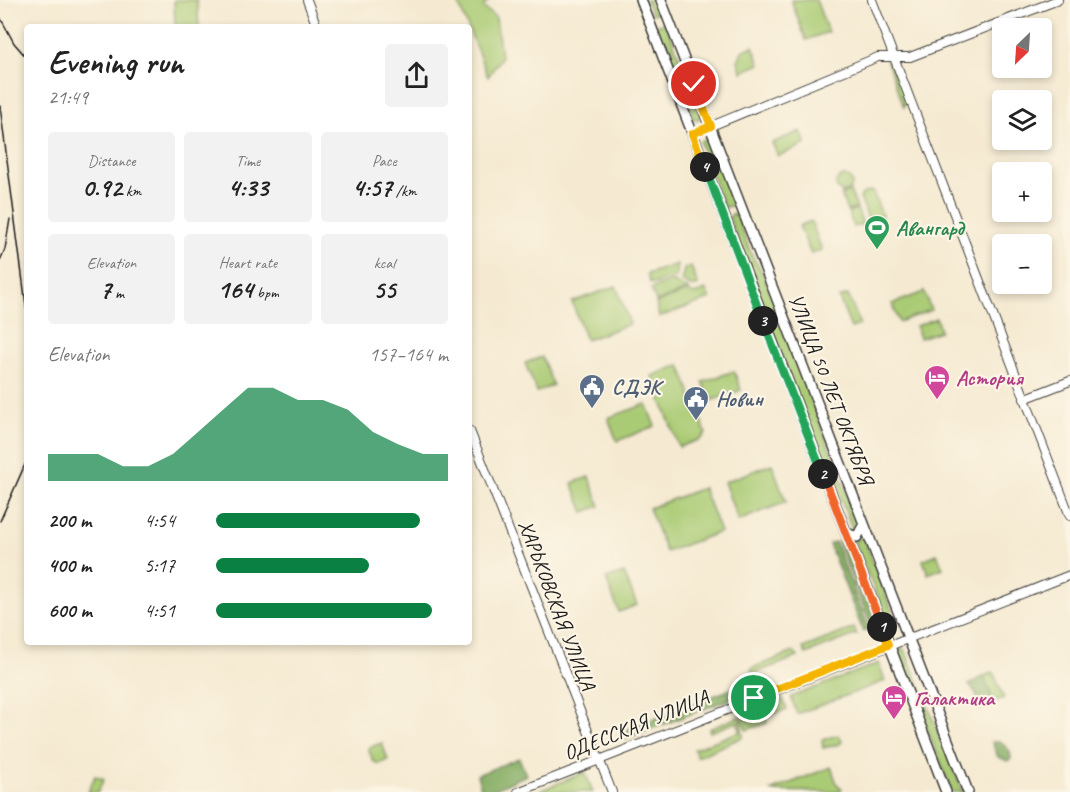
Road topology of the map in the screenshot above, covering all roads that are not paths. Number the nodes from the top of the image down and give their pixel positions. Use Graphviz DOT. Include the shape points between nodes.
graph roads {
  1 [pos="307,0"];
  2 [pos="641,0"];
  3 [pos="872,0"];
  4 [pos="1058,0"];
  5 [pos="663,5"];
  6 [pos="647,16"];
  7 [pos="315,24"];
  8 [pos="893,57"];
  9 [pos="711,126"];
  10 [pos="692,134"];
  11 [pos="744,213"];
  12 [pos="725,220"];
  13 [pos="1070,381"];
  14 [pos="1024,399"];
  15 [pos="472,436"];
  16 [pos="1070,516"];
  17 [pos="864,524"];
  18 [pos="846,533"];
  19 [pos="1070,574"];
  20 [pos="908,637"];
  21 [pos="888,645"];
  22 [pos="599,758"];
  23 [pos="518,792"];
  24 [pos="612,792"];
  25 [pos="946,792"];
  26 [pos="968,792"];
  1 -- 7 [label="street"];
  2 -- 6 [label="main road, УЛИЦА 50 ЛЕТ ОКТЯБРЯ"];
  3 -- 8 [label="street"];
  4 -- 8 [label="street" via="910,57"];
  5 -- 6 [label="main road" via="659,20"];
  5 -- 9 [label="main road, УЛИЦА 50 ЛЕТ ОКТЯБРЯ"];
  6 -- 10 [label="main road, УЛИЦА 50 ЛЕТ ОКТЯБРЯ"];
  8 -- 9 [label="street" via="878,57"];
  8 -- 14 [label="street"];
  9 -- 10 [label="street"];
  9 -- 11 [label="main road, УЛИЦА 50 ЛЕТ ОКТЯБРЯ"];
  10 -- 12 [label="main road, УЛИЦА 50 ЛЕТ ОКТЯБРЯ"];
  11 -- 12 [label="main road" via="731,210"];
  11 -- 17 [label="main road, УЛИЦА 50 ЛЕТ ОКТЯБРЯ"];
  12 -- 18 [label="main road, УЛИЦА 50 ЛЕТ ОКТЯБРЯ"];
  13 -- 14 [label="street"];
  14 -- 16 [label="street"];
  15 -- 22 [label="street, ХАРЬКОВСКАЯ УЛИЦА"];
  17 -- 18 [label="main road" via="857,537"];
  17 -- 20 [label="main road, УЛИЦА 50 ЛЕТ ОКТЯБРЯ"];
  18 -- 21 [label="main road, УЛИЦА 50 ЛЕТ ОКТЯБРЯ"];
  19 -- 20 [label="street, ОДЕССКАЯ УЛИЦА"];
  20 -- 21 [label="street, ОДЕССКАЯ УЛИЦА"];
  20 -- 26 [label="main road, УЛИЦА 50 ЛЕТ ОКТЯБРЯ"];
  21 -- 22 [label="street, ОДЕССКАЯ УЛИЦА"];
  21 -- 25 [label="main road, УЛИЦА 50 ЛЕТ ОКТЯБРЯ"];
  22 -- 23 [label="street, ОДЕССКАЯ УЛИЦА"];
  22 -- 24 [label="street, ХАРЬКОВСКАЯ УЛИЦА"];
}
